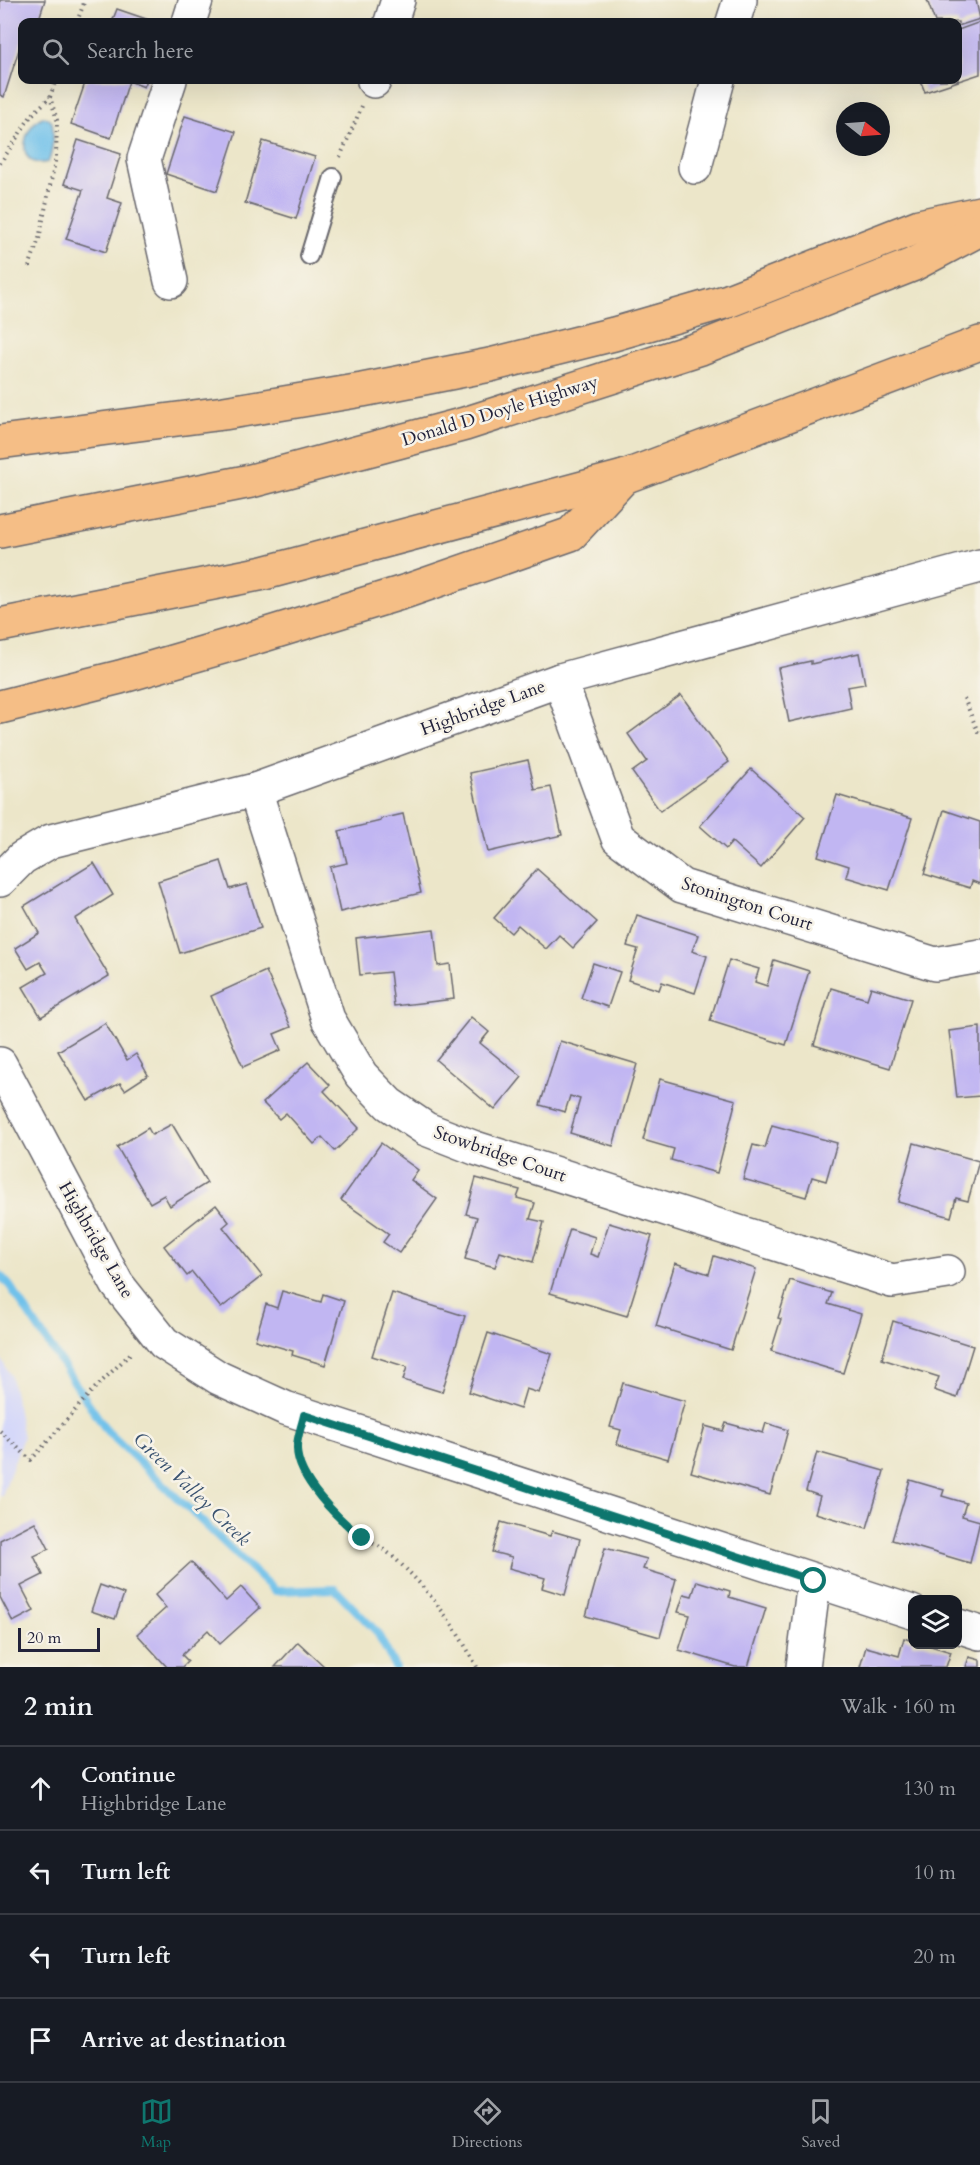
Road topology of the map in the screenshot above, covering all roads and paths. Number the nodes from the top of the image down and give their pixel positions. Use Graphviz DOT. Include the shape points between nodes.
graph roads {
  1 [pos="85,0"];
  2 [pos="196,0"];
  3 [pos="398,0"];
  4 [pos="740,0"];
  5 [pos="78,18"];
  6 [pos="190,18"];
  7 [pos="392,18"];
  8 [pos="734,18"];
  9 [pos="55,84"];
  10 [pos="169,84"];
  11 [pos="372,84"];
  12 [pos="717,84"];
  13 [pos="50,97"];
  14 [pos="0,164"];
  15 [pos="695,167"];
  16 [pos="333,177"];
  17 [pos="980,213"];
  18 [pos="980,228"];
  19 [pos="309,256"];
  20 [pos="29,267"];
  21 [pos="171,281"];
  22 [pos="980,343"];
  23 [pos="0,442"];
  24 [pos="624,477"];
  25 [pos="0,531"];
  26 [pos="980,567"];
  27 [pos="0,625"];
  28 [pos="560,680"];
  29 [pos="964,698"];
  30 [pos="0,707"];
  31 [pos="980,732"];
  32 [pos="255,790"];
  33 [pos="0,880"];
  34 [pos="980,956"];
  35 [pos="0,1064"];
  36 [pos="948,1272"];
  37 [pos="132,1352"];
  38 [pos="304,1415"];
  39 [pos="0,1431"];
  40 [pos="814,1581"];
  41 [pos="908,1611"];
  42 [pos="962,1628"];
  43 [pos="980,1633"];
  44 [pos="477,1667"];
  45 [pos="803,1667"];
  1 -- 5 [label="path"];
  2 -- 6 [label="street"];
  3 -- 7 [label="street"];
  4 -- 8 [label="street"];
  9 -- 13 [label="path"];
  10 -- 21 [label="street" via="144,159"];
  11 -- 16 [label="path"];
  12 -- 15 [label="street"];
  13 -- 14 [label="path" via="31,116"];
  13 -- 20 [label="path" via="57,120 56,157"];
  16 -- 19 [label="lane"];
  17 -- 23 [label="highway" via="920,226 728,301 490,365 224,413"];
  18 -- 25 [label="highway, Donald D Doyle Highway" via="912,265 700,348 465,424 251,481"];
  22 -- 24 [label="highway"];
  24 -- 27 [label="highway" via="264,573"];
  24 -- 30 [label="highway" via="571,534 408,591 264,635"];
  26 -- 28 [label="street, Highbridge Lane"];
  28 -- 32 [label="street, Highbridge Lane"];
  28 -- 34 [label="street, Stonington Court" via="618,838 682,886 935,963"];
  29 -- 31 [label="path"];
  32 -- 33 [label="street, Highbridge Lane" via="51,841 22,858"];
  32 -- 36 [label="street, Stowbridge Court" via="328,1019 361,1075 389,1104 426,1129 475,1148 892,1281"];
  35 -- 38 [label="street, Highbridge Lane" via="117,1284 164,1343 219,1378"];
  37 -- 39 [label="path" via="31,1460"];
  38 -- 40 [label="street, Highbridge Lane"];
  38 -- 44 [label="path" via="298,1459 311,1484 344,1523 384,1549 410,1574 451,1622"];
  40 -- 41 [label="street, Highbridge Lane"];
  40 -- 45 [label="street"];
  42 -- 43 [label="street"];
}
